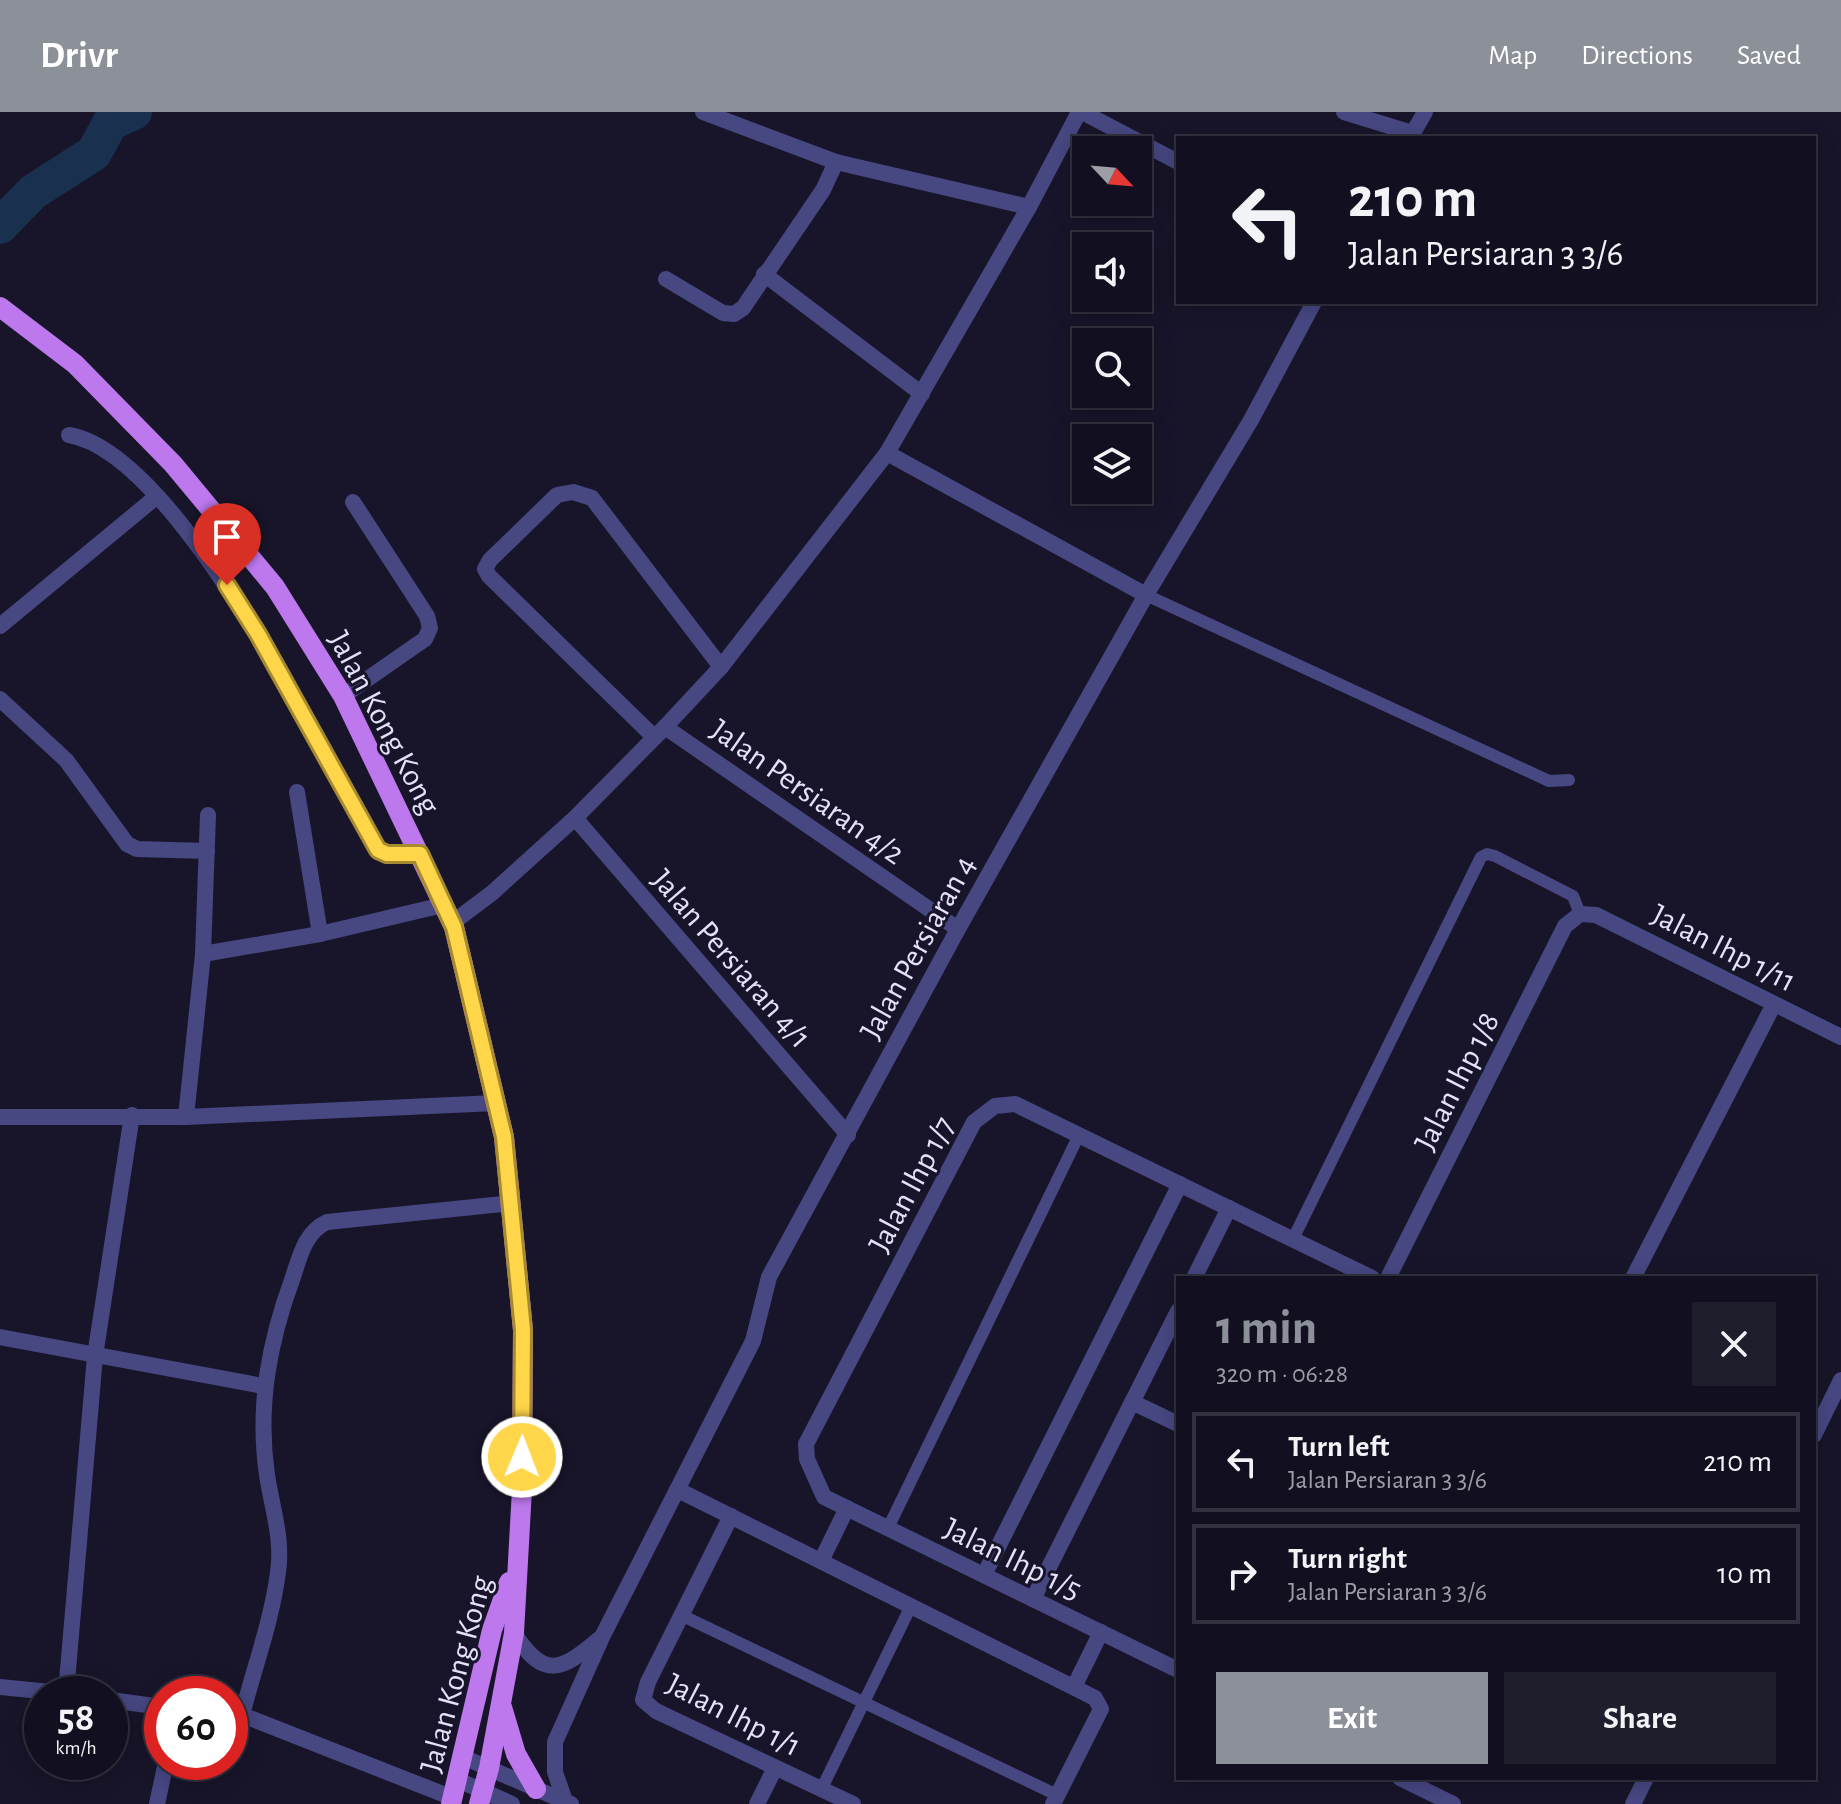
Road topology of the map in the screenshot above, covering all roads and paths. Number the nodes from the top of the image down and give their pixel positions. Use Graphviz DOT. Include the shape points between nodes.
graph roads {
  1 [pos="703,112"];
  2 [pos="1080,112"];
  3 [pos="1344,112"];
  4 [pos="1425,112"];
  5 [pos="1411,136"];
  6 [pos="1176,161"];
  7 [pos="836,162"];
  8 [pos="1029,207"];
  9 [pos="764,274"];
  10 [pos="666,279"];
  11 [pos="1313,304"];
  12 [pos="0,307"];
  13 [pos="922,394"];
  14 [pos="69,435"];
  15 [pos="887,453"];
  16 [pos="156,497"];
  17 [pos="353,502"];
  18 [pos="1146,595"];
  19 [pos="0,626"];
  20 [pos="721,667"];
  21 [pos="343,696"];
  22 [pos="0,699"];
  23 [pos="660,732"];
  24 [pos="1569,780"];
  25 [pos="297,792"];
  26 [pos="208,815"];
  27 [pos="575,818"];
  28 [pos="207,851"];
  29 [pos="420,854"];
  30 [pos="447,914"];
  31 [pos="1580,914"];
  32 [pos="958,929"];
  33 [pos="320,934"];
  34 [pos="203,954"];
  35 [pos="1774,1004"];
  36 [pos="1841,1037"];
  37 [pos="496,1103"];
  38 [pos="132,1115"];
  39 [pos="0,1117"];
  40 [pos="186,1117"];
  41 [pos="848,1135"];
  42 [pos="1079,1135"];
  43 [pos="1180,1184"];
  44 [pos="512,1203"];
  45 [pos="1229,1208"];
  46 [pos="1293,1239"];
  47 [pos="1195,1276"];
  48 [pos="1368,1276"];
  49 [pos="1389,1276"];
  50 [pos="1634,1276"];
  51 [pos="1176,1315"];
  52 [pos="0,1337"];
  53 [pos="95,1356"];
  54 [pos="1841,1380"];
  55 [pos="263,1386"];
  56 [pos="1132,1402"];
  57 [pos="1176,1423"];
  58 [pos="1816,1431"];
  59 [pos="678,1490"];
  60 [pos="824,1497"];
  61 [pos="847,1508"];
  62 [pos="731,1516"];
  63 [pos="888,1528"];
  64 [pos="517,1559"];
  65 [pos="821,1561"];
  66 [pos="984,1575"];
  67 [pos="1033,1599"];
  68 [pos="911,1606"];
  69 [pos="681,1615"];
  70 [pos="1101,1632"];
  71 [pos="514,1633"];
  72 [pos="603,1635"];
  73 [pos="1176,1669"];
  74 [pos="69,1676"];
  75 [pos="247,1676"];
  76 [pos="0,1687"];
  77 [pos="1074,1687"];
  78 [pos="24,1689"];
  79 [pos="864,1702"];
  80 [pos="501,1703"];
  81 [pos="248,1718"];
  82 [pos="463,1757"];
  83 [pos="489,1768"];
  84 [pos="775,1768"];
  85 [pos="162,1780"];
  86 [pos="1404,1780"];
  87 [pos="1645,1780"];
  88 [pos="536,1789"];
  89 [pos="821,1790"];
  90 [pos="454,1794"];
  91 [pos="481,1798"];
  92 [pos="1055,1800"];
  93 [pos="568,1803"];
  94 [pos="157,1804"];
  95 [pos="512,1804"];
  96 [pos="757,1804"];
  97 [pos="853,1804"];
  98 [pos="1453,1804"];
  99 [pos="1633,1804"];
  1 -- 7 [label="street"];
  2 -- 6 [label="street"];
  2 -- 8 [label="street"];
  3 -- 5 [label="street"];
  4 -- 5 [label="street"];
  7 -- 8 [label="street"];
  7 -- 9 [label="street" via="823,190"];
  8 -- 13 [label="street"];
  9 -- 10 [label="street" via="734,314 723,313"];
  9 -- 13 [label="street"];
  11 -- 18 [label="street, Jalan Persiaran 4"];
  12 -- 21 [label="main road, Jalan Kong Kong" via="75,364 173,464 275,587"];
  13 -- 15 [label="street"];
  14 -- 16 [label="street" via="96,443"];
  15 -- 18 [label="street"];
  15 -- 20 [label="street"];
  16 -- 19 [label="street"];
  16 -- 29 [label="street" via="227,585 258,634 378,850"];
  17 -- 21 [label="street" via="430,628 425,639"];
  18 -- 24 [label="lane" via="1549,781"];
  18 -- 32 [label="street, Jalan Persiaran 4"];
  20 -- 23 [label="street"];
  20 -- 23 [label="street, Jalan Persiaran 4/2" via="592,498 573,492 557,495 490,560 485,569 489,576"];
  21 -- 29 [label="main road, Jalan Kong Kong"];
  22 -- 28 [label="street" via="66,760 127,844 137,849"];
  23 -- 27 [label="street"];
  23 -- 32 [label="street, Jalan Persiaran 4/2"];
  25 -- 33 [label="street"];
  26 -- 28 [label="street"];
  27 -- 30 [label="street" via="492,893"];
  27 -- 41 [label="street, Jalan Persiaran 4/1"];
  28 -- 34 [label="street"];
  29 -- 30 [label="main road, Jalan Kong Kong"];
  30 -- 33 [label="street"];
  30 -- 37 [label="main road, Jalan Kong Kong"];
  31 -- 35 [label="street, Jalan Ihp 1/11" via="1596,915"];
  31 -- 46 [label="lane" via="1573,896 1495,856 1481,857"];
  31 -- 49 [label="street, Jalan Ihp 1/8" via="1565,926"];
  32 -- 41 [label="street, Jalan Persiaran 4"];
  33 -- 34 [label="street"];
  34 -- 40 [label="street"];
  35 -- 36 [label="street, Jalan Ihp 1/11"];
  35 -- 50 [label="street"];
  37 -- 40 [label="street"];
  37 -- 44 [label="main road, Jalan Kong Kong"];
  38 -- 39 [label="street"];
  38 -- 40 [label="street"];
  38 -- 53 [label="street"];
  41 -- 59 [label="street, Jalan Persiaran 4" via="769,1277 753,1341"];
  42 -- 43 [label="street, Jalan Ihp 1/7"];
  42 -- 60 [label="street, Jalan Ihp 1/7" via="1015,1104 995,1106 974,1122 806,1444"];
  42 -- 63 [label="lane"];
  43 -- 45 [label="street, Jalan Ihp 1/7"];
  43 -- 66 [label="street"];
  44 -- 55 [label="street" via="317,1226 287,1292"];
  44 -- 64 [label="main road, Jalan Kong Kong" via="523,1330"];
  45 -- 46 [label="street, Jalan Ihp 1/7"];
  45 -- 47 [label="street"];
  46 -- 48 [label="street, Jalan Ihp 1/7"];
  51 -- 56 [label="street"];
  52 -- 53 [label="street"];
  53 -- 55 [label="street"];
  53 -- 74 [label="street"];
  54 -- 58 [label="street"];
  55 -- 75 [label="street" via="267,1472 279,1529 278,1573"];
  56 -- 57 [label="street"];
  56 -- 67 [label="street"];
  59 -- 62 [label="street"];
  59 -- 72 [label="street, Jalan Persiaran 4"];
  60 -- 61 [label="street, Jalan Ihp 1/5"];
  61 -- 63 [label="street, Jalan Ihp 1/5"];
  61 -- 65 [label="street"];
  62 -- 65 [label="street"];
  62 -- 69 [label="street, Jalan Ihp 1/1"];
  63 -- 66 [label="street, Jalan Ihp 1/5"];
  64 -- 71 [label="main road, Jalan Kong Kong"];
  64 -- 82 [label="main road, Jalan Kong Kong" via="492,1630"];
  65 -- 68 [label="street"];
  66 -- 67 [label="street, Jalan Ihp 1/5"];
  67 -- 70 [label="street, Jalan Ihp 1/5"];
  68 -- 77 [label="street"];
  68 -- 79 [label="lane"];
  69 -- 79 [label="lane"];
  69 -- 84 [label="street, Jalan Ihp 1/1" via="643,1700"];
  70 -- 73 [label="street, Jalan Ihp 1/5"];
  70 -- 77 [label="street"];
  71 -- 72 [label="street" via="534,1661 549,1667 564,1665"];
  71 -- 80 [label="main road, Jalan Kong Kong"];
  72 -- 93 [label="street, Jalan Persiaran 4" via="555,1742 555,1772"];
  76 -- 78 [label="street"];
  77 -- 92 [label="street" via="1095,1698 1101,1709"];
  79 -- 89 [label="lane"];
  79 -- 92 [label="lane"];
  80 -- 83 [label="main road, Jalan Kong Kong"];
  80 -- 88 [label="main road" via="516,1754"];
  81 -- 90 [label="street"];
  82 -- 83 [label="street"];
  82 -- 90 [label="main road, Jalan Kong Kong"];
  83 -- 88 [label="street"];
  83 -- 91 [label="main road, Jalan Kong Kong"];
  84 -- 89 [label="street, Jalan Ihp 1/1"];
  84 -- 96 [label="street"];
  85 -- 94 [label="street"];
  86 -- 98 [label="street"];
  87 -- 99 [label="street"];
  88 -- 93 [label="street"];
  89 -- 97 [label="street, Jalan Ihp 1/1"];
  90 -- 91 [label="street"];
  91 -- 95 [label="street"];
}
